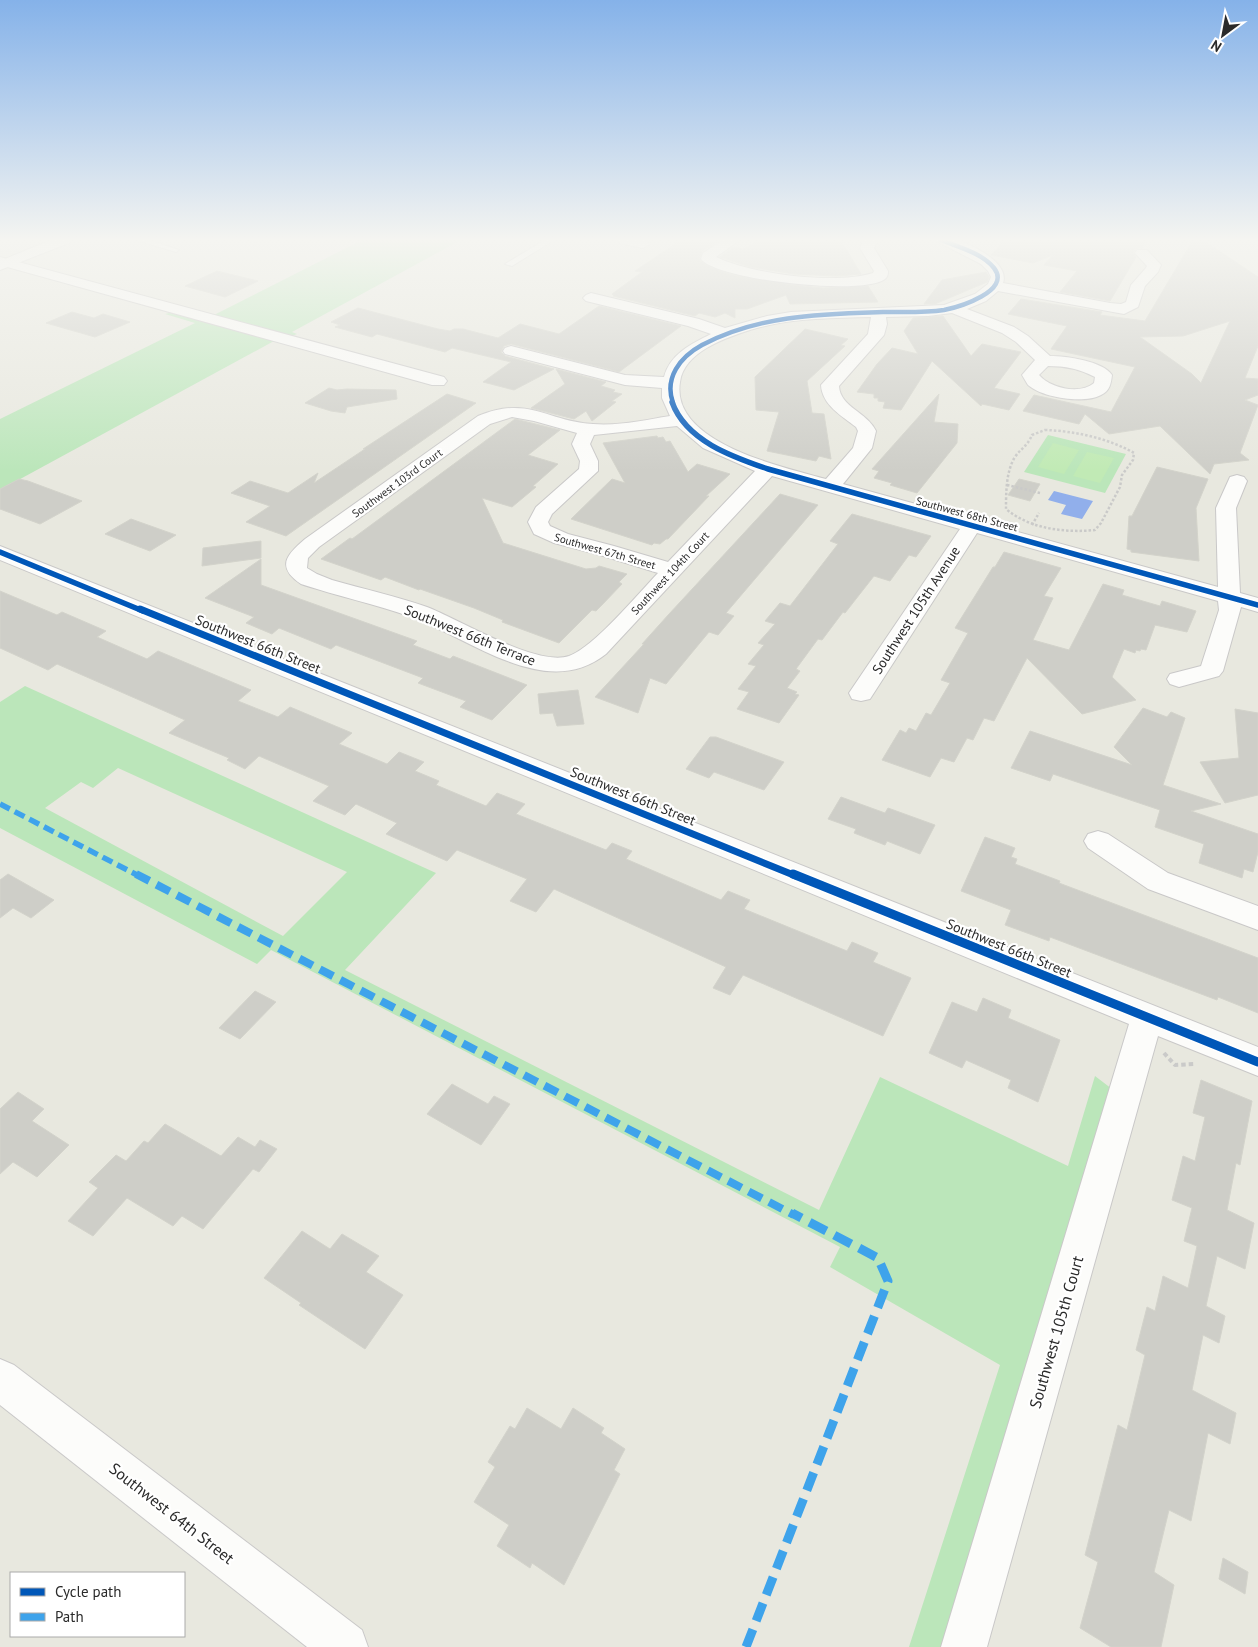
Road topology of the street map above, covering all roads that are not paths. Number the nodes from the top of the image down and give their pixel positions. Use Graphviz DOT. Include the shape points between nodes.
graph roads {
  1 [pos="201,317"];
  2 [pos="670,317"];
  3 [pos="800,317"];
  4 [pos="878,317"];
  5 [pos="971,317"];
  6 [pos="724,333"];
  7 [pos="511,351"];
  8 [pos="1046,360"];
  9 [pos="438,381"];
  10 [pos="670,383"];
  11 [pos="682,420"];
  12 [pos="588,430"];
  13 [pos="768,469"];
  14 [pos="1237,481"];
  15 [pos="829,487"];
  16 [pos="971,527"];
  17 [pos="0,552"];
  18 [pos="295,567"];
  19 [pos="673,571"];
  20 [pos="1230,597"];
  21 [pos="1258,605"];
  22 [pos="564,664"];
  23 [pos="1179,679"];
  24 [pos="861,693"];
  25 [pos="1098,842"];
  26 [pos="1258,918"];
  27 [pos="1147,1017"];
  28 [pos="1258,1062"];
  29 [pos="0,1379"];
  30 [pos="345,1647"];
  31 [pos="964,1647"];
  1 -- 9 [label="street"];
  2 -- 6 [label="street"];
  3 -- 6 [label="street" via="773,320"];
  4 -- 15 [label="street" via="876,334 830,385 833,398 868,428 869,435 855,458"];
  5 -- 8 [label="street" via="1008,330"];
  6 -- 10 [label="street" via="685,356 674,370"];
  7 -- 10 [label="street" via="618,379"];
  10 -- 11 [label="street" via="671,400"];
  11 -- 12 [label="street"];
  11 -- 13 [label="street, Southwest 68th Street" via="715,447"];
  12 -- 18 [label="street, Southwest 103rd Court" via="529,413 509,411 496,414 312,543 295,562"];
  12 -- 19 [label="street, Southwest 67th Street" via="581,444 589,461 588,471 543,511 539,527 554,537"];
  13 -- 15 [label="street, Southwest 68th Street"];
  13 -- 19 [label="street, Southwest 104th Court"];
  14 -- 20 [label="street" via="1226,508"];
  15 -- 16 [label="street, Southwest 68th Street"];
  16 -- 20 [label="street, Southwest 68th Street"];
  16 -- 24 [label="street, Southwest 105th Avenue"];
  17 -- 27 [label="street, Southwest 66th Street"];
  18 -- 22 [label="street, Southwest 66th Terrace" via="302,575 318,583 432,617 541,663"];
  19 -- 22 [label="street, Southwest 104th Court" via="598,649 587,657"];
  20 -- 21 [label="street, Southwest 68th Street"];
  20 -- 23 [label="street" via="1230,610 1211,671"];
  25 -- 26 [label="street" via="1158,881"];
  27 -- 28 [label="street, Southwest 66th Street"];
  27 -- 31 [label="street, Southwest 105th Court"];
  29 -- 30 [label="street, Southwest 64th Street"];
}
